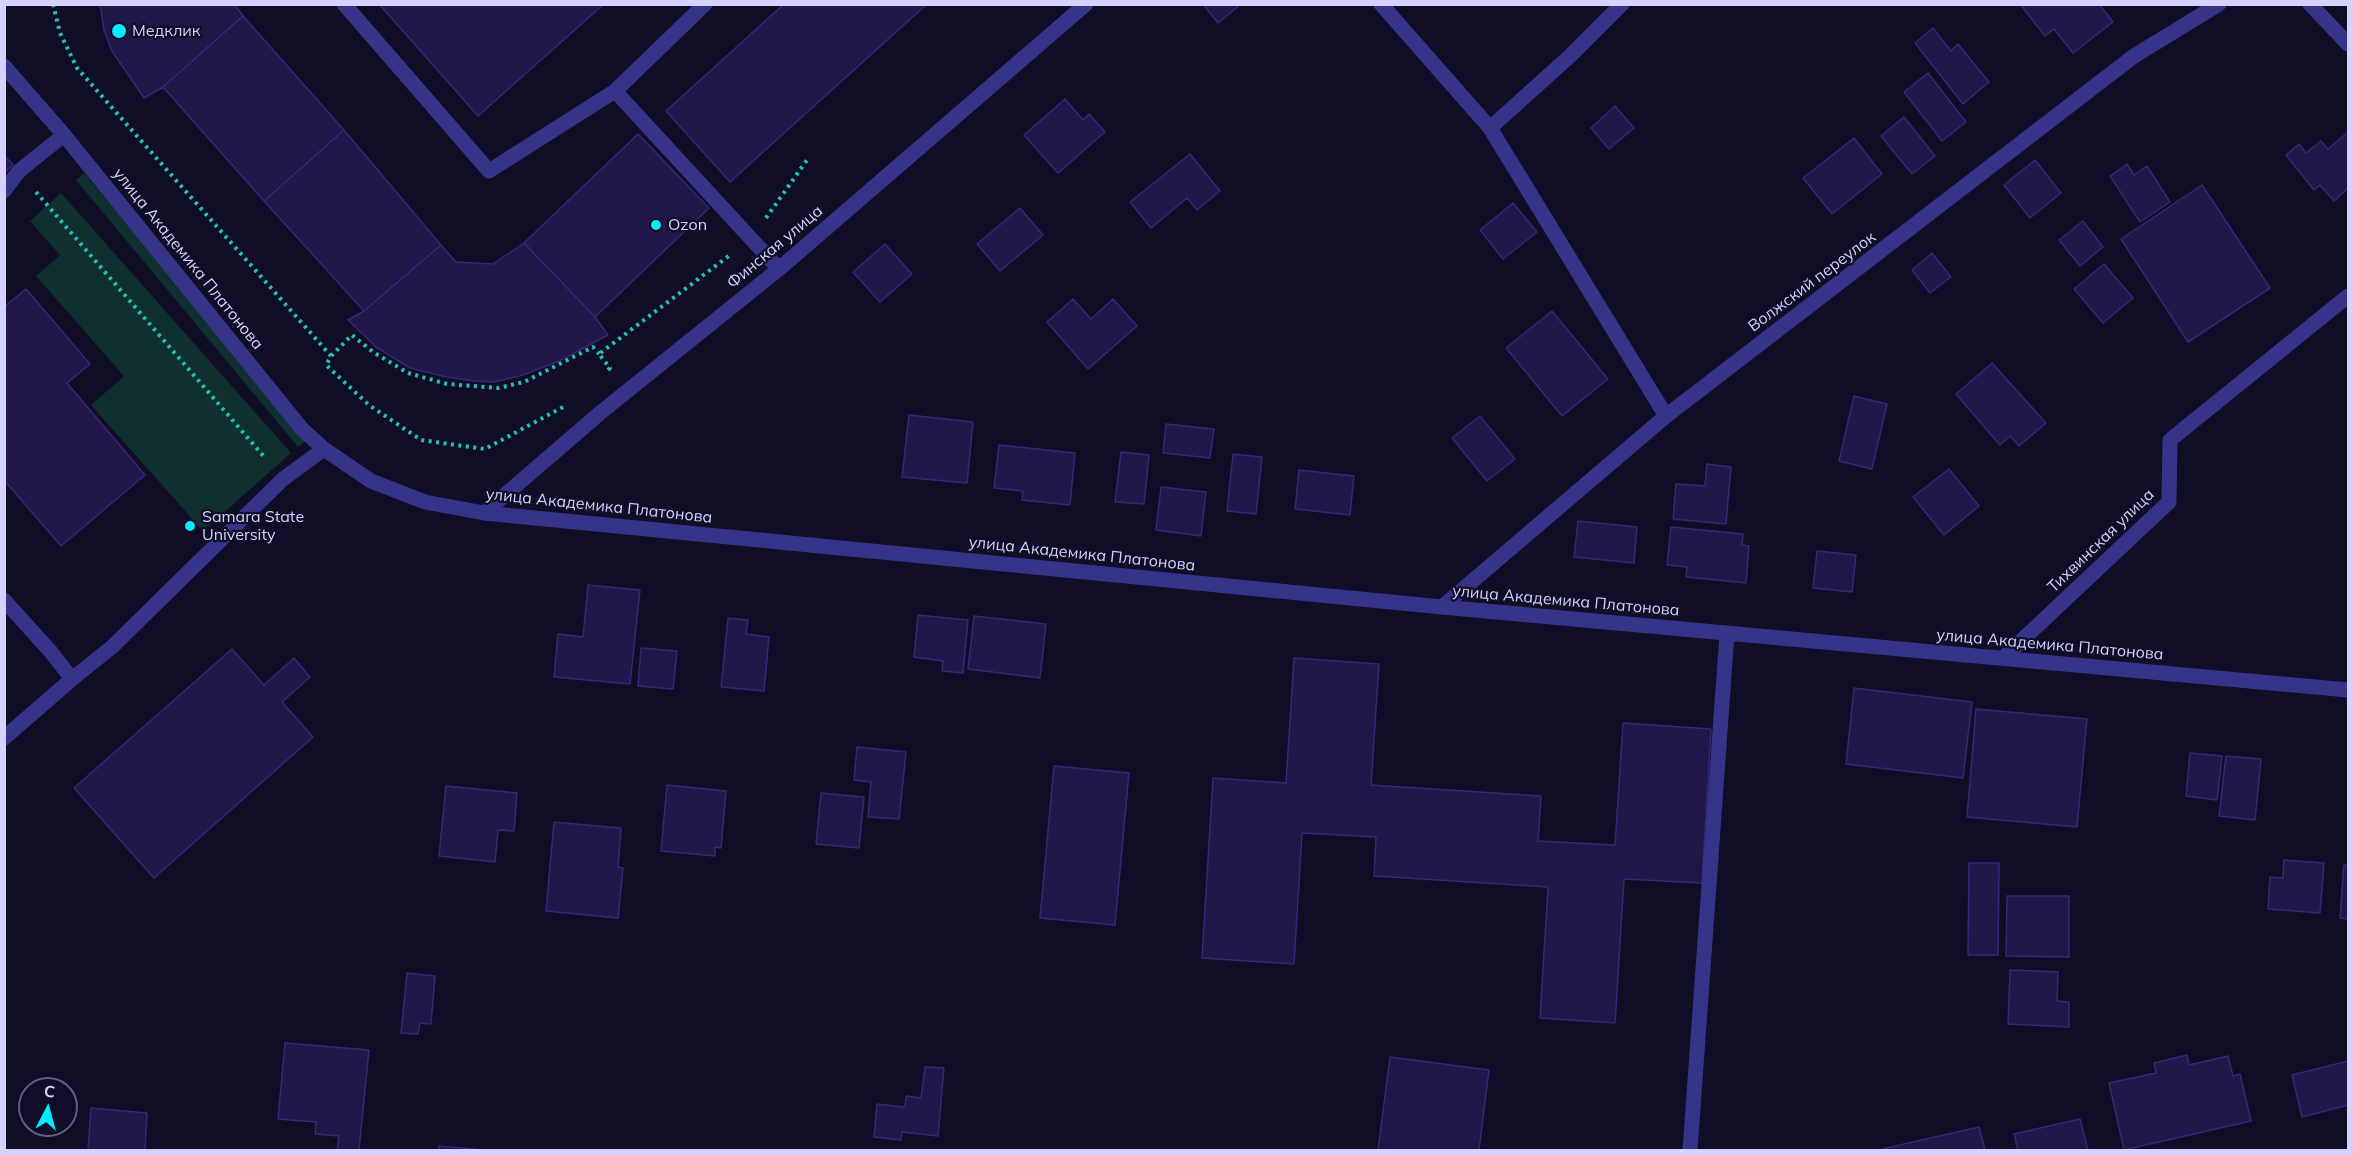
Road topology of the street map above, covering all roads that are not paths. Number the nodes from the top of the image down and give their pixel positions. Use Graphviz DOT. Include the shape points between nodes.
graph roads {
  1 [pos="344,4"];
  2 [pos="705,4"];
  3 [pos="1086,4"];
  4 [pos="1381,4"];
  5 [pos="1622,4"];
  6 [pos="2218,4"];
  7 [pos="2310,4"];
  8 [pos="2349,44"];
  9 [pos="4,66"];
  10 [pos="615,91"];
  11 [pos="1490,128"];
  12 [pos="64,135"];
  13 [pos="4,191"];
  14 [pos="779,269"];
  15 [pos="2349,296"];
  16 [pos="1666,416"];
  17 [pos="324,449"];
  18 [pos="484,513"];
  19 [pos="4,600"];
  20 [pos="1442,607"];
  21 [pos="1727,634"];
  22 [pos="2003,658"];
  23 [pos="72,680"];
  24 [pos="2349,690"];
  25 [pos="4,738"];
  26 [pos="1690,1150"];
  1 -- 10 [label="street" via="489,171"];
  2 -- 10 [label="street"];
  3 -- 14 [label="street, Финская улица"];
  4 -- 11 [label="street"];
  5 -- 11 [label="street"];
  6 -- 16 [label="street, Волжский переулок" via="2134,56"];
  7 -- 8 [label="street"];
  9 -- 12 [label="street, улица Академика Платонова"];
  10 -- 14 [label="street"];
  11 -- 16 [label="street"];
  12 -- 13 [label="street" via="19,171"];
  12 -- 17 [label="street, улица Академика Платонова" via="302,429"];
  14 -- 18 [label="street, Финская улица" via="600,413"];
  15 -- 22 [label="street, Тихвинская улица" via="2170,440 2169,502"];
  16 -- 20 [label="street, Волжский переулок"];
  17 -- 18 [label="street, улица Академика Платонова" via="371,481 425,502"];
  17 -- 23 [label="street" via="283,479 112,647"];
  18 -- 20 [label="street, улица Академика Платонова"];
  19 -- 23 [label="street"];
  20 -- 21 [label="street, улица Академика Платонова"];
  21 -- 22 [label="street, улица Академика Платонова"];
  21 -- 26 [label="street"];
  22 -- 24 [label="street, улица Академика Платонова"];
  23 -- 25 [label="street"];
}
